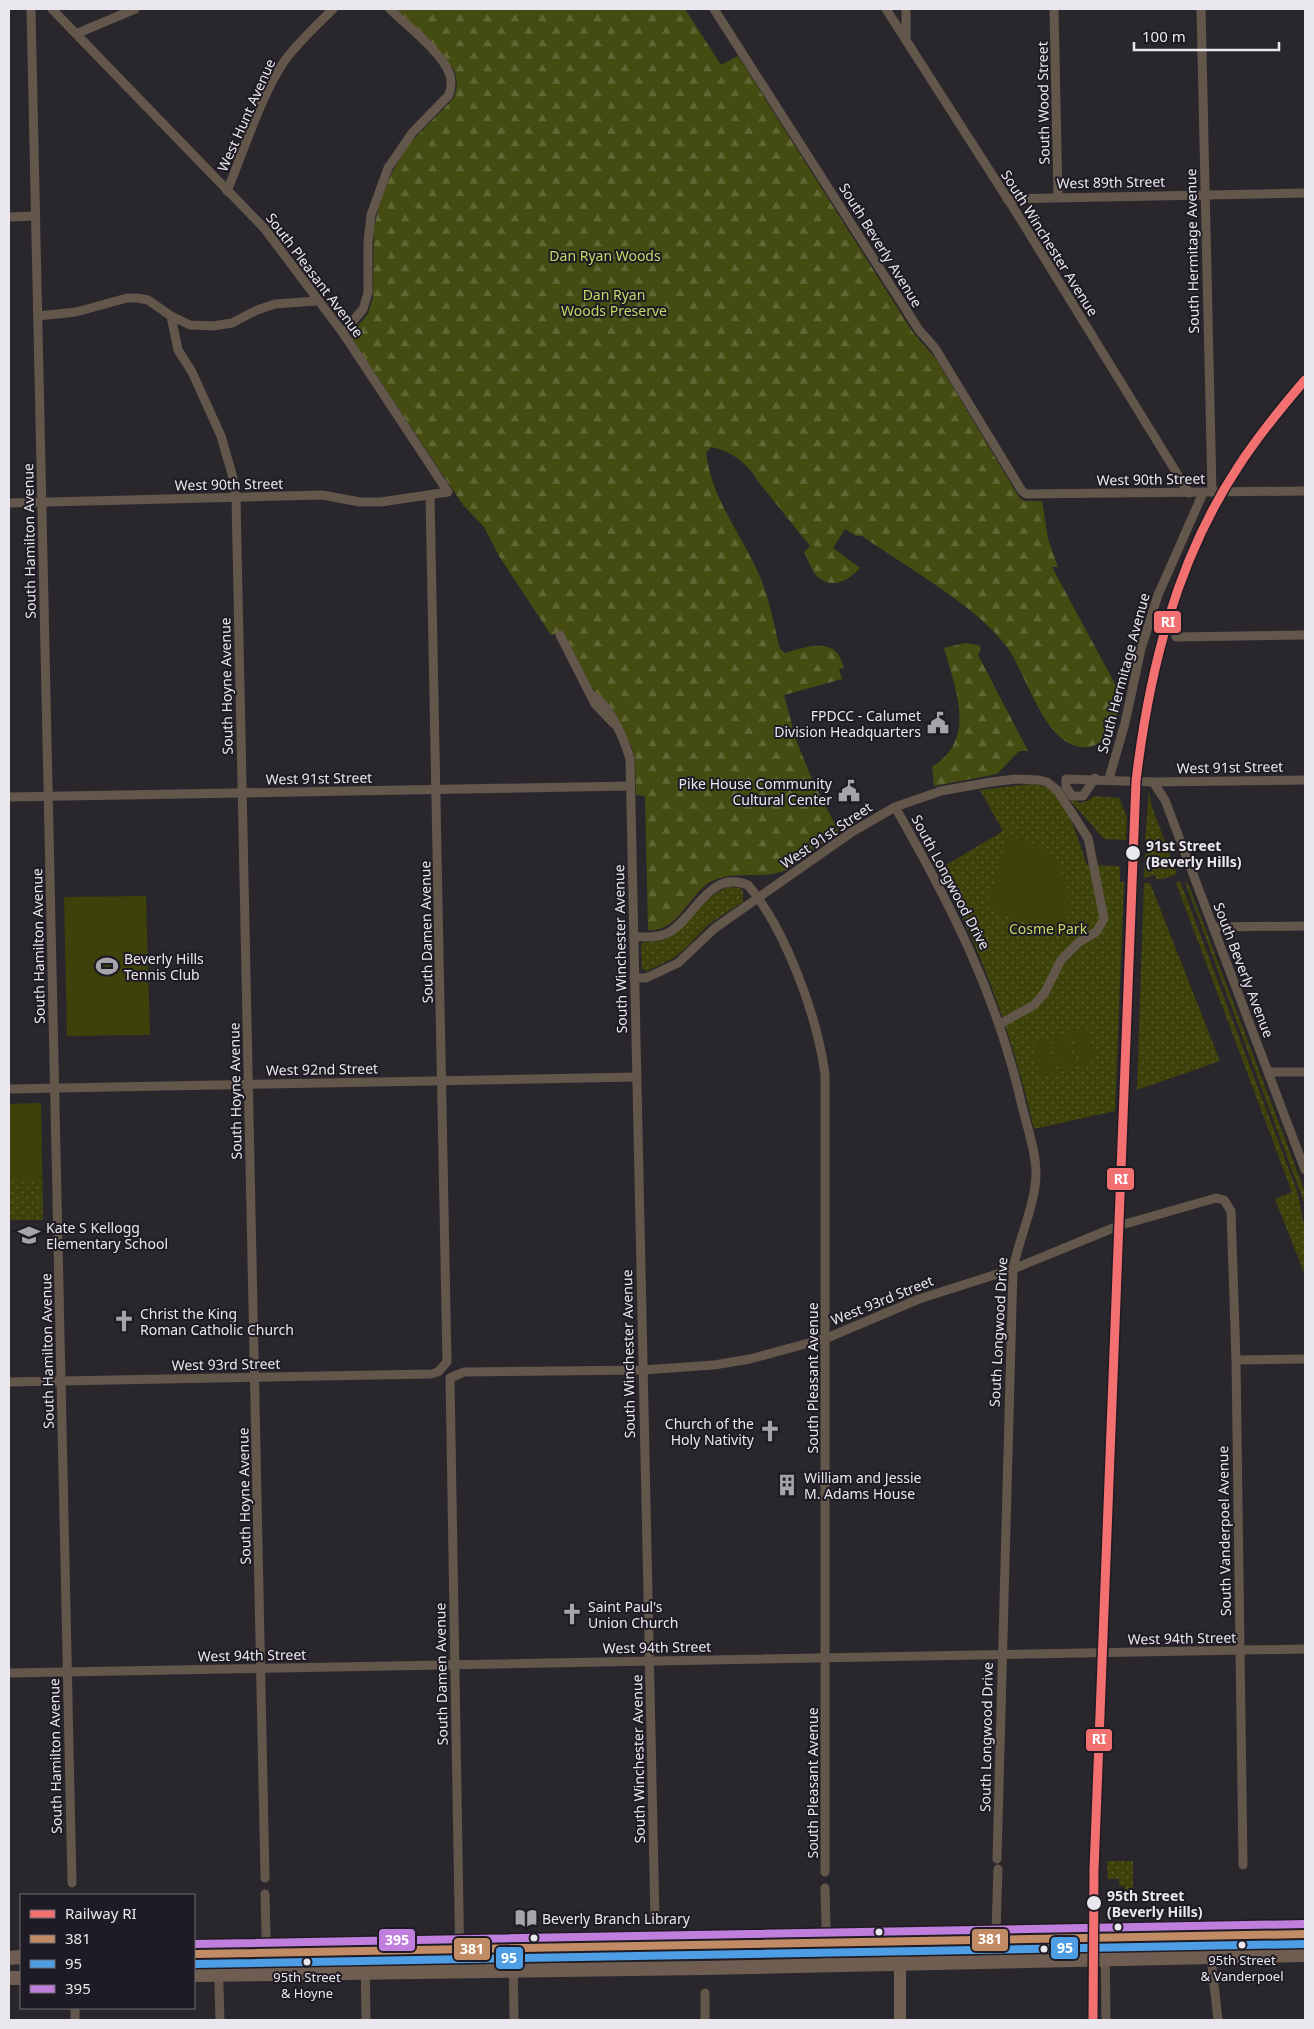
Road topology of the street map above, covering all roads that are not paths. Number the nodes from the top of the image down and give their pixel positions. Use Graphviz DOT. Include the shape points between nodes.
graph roads {
  1 [pos="31,9"];
  2 [pos="52,9"];
  3 [pos="134,9"];
  4 [pos="333,9"];
  5 [pos="390,9"];
  6 [pos="714,9"];
  7 [pos="886,9"];
  8 [pos="906,9"];
  9 [pos="1054,9"];
  10 [pos="1201,9"];
  11 [pos="78,33"];
  12 [pos="906,40"];
  13 [pos="227,191"];
  14 [pos="1305,193"];
  15 [pos="1204,194"];
  16 [pos="1058,197"];
  17 [pos="1007,199"];
  18 [pos="9,216"];
  19 [pos="36,216"];
  20 [pos="317,300"];
  21 [pos="38,316"];
  22 [pos="171,316"];
  23 [pos="343,333"];
  24 [pos="1305,490"];
  25 [pos="448,492"];
  26 [pos="1207,492"];
  27 [pos="1189,493"];
  28 [pos="1026,494"];
  29 [pos="430,495"];
  30 [pos="236,498"];
  31 [pos="42,502"];
  32 [pos="9,503"];
  33 [pos="560,635"];
  34 [pos="1305,635"];
  35 [pos="1176,637"];
  36 [pos="1095,778"];
  37 [pos="1109,779"];
  38 [pos="1305,780"];
  39 [pos="1153,782"];
  40 [pos="630,786"];
  41 [pos="437,790"];
  42 [pos="241,793"];
  43 [pos="48,796"];
  44 [pos="9,797"];
  45 [pos="895,807"];
  46 [pos="758,898"];
  47 [pos="1305,926"];
  48 [pos="1213,927"];
  49 [pos="634,938"];
  50 [pos="634,978"];
  51 [pos="1000,1024"];
  52 [pos="1268,1072"];
  53 [pos="1305,1072"];
  54 [pos="637,1077"];
  55 [pos="443,1080"];
  56 [pos="248,1084"];
  57 [pos="55,1088"];
  58 [pos="9,1089"];
  59 [pos="1305,1170"];
  60 [pos="1224,1200"];
  61 [pos="1013,1268"];
  62 [pos="826,1338"];
  63 [pos="1305,1359"];
  64 [pos="1236,1360"];
  65 [pos="443,1368"];
  66 [pos="642,1370"];
  67 [pos="256,1377"];
  68 [pos="450,1378"];
  69 [pos="61,1381"];
  70 [pos="9,1382"];
  71 [pos="1305,1649"];
  72 [pos="1239,1650"];
  73 [pos="1002,1655"];
  74 [pos="825,1658"];
  75 [pos="649,1661"];
  76 [pos="455,1665"];
  77 [pos="261,1669"];
  78 [pos="67,1672"];
  79 [pos="9,1674"];
  80 [pos="998,1859"];
  81 [pos="1243,1865"];
  82 [pos="998,1869"];
  83 [pos="825,1872"];
  84 [pos="265,1878"];
  85 [pos="72,1883"];
  86 [pos="825,1888"];
  87 [pos="266,1894"];
  88 [pos="655,1920"];
  89 [pos="1305,1934"];
  90 [pos="1210,1935"];
  91 [pos="1105,1936"];
  92 [pos="996,1938"];
  93 [pos="900,1941"];
  94 [pos="826,1943"];
  95 [pos="460,1950"];
  96 [pos="512,1950"];
  97 [pos="365,1952"];
  98 [pos="266,1953"];
  99 [pos="195,1954"];
  100 [pos="218,1954"];
  101 [pos="1305,1955"];
  102 [pos="1211,1957"];
  103 [pos="1105,1959"];
  104 [pos="995,1961"];
  105 [pos="900,1963"];
  106 [pos="827,1965"];
  107 [pos="513,1970"];
  108 [pos="460,1971"];
  109 [pos="365,1972"];
  110 [pos="219,1974"];
  111 [pos="267,1974"];
  112 [pos="195,1975"];
  113 [pos="705,1993"];
  114 [pos="220,2020"];
  115 [pos="366,2020"];
  116 [pos="514,2020"];
  117 [pos="705,2020"];
  118 [pos="900,2020"];
  119 [pos="1106,2020"];
  120 [pos="1218,2020"];
  1 -- 19 [label="street, South Hamilton Avenue"];
  2 -- 11 [label="street, South Pleasant Avenue"];
  3 -- 11 [label="street"];
  4 -- 13 [label="street, West Hunt Avenue" via="302,39 283,64 267,94"];
  5 -- 23 [label="street" via="443,62 451,77 449,95 412,132 388,168 371,215 368,292 363,309"];
  6 -- 28 [label="street, South Beverly Avenue" via="919,330 936,348"];
  7 -- 12 [label="street, South Winchester Avenue"];
  8 -- 12 [label="street"];
  9 -- 16 [label="street, South Wood Street"];
  10 -- 15 [label="street, South Hermitage Avenue"];
  11 -- 13 [label="street, South Pleasant Avenue"];
  12 -- 17 [label="street, South Winchester Avenue"];
  13 -- 20 [label="street, South Pleasant Avenue" via="264,228"];
  14 -- 15 [label="street, West 89th Street"];
  15 -- 16 [label="street, West 89th Street"];
  15 -- 26 [label="street, South Hermitage Avenue"];
  16 -- 17 [label="street, West 89th Street"];
  17 -- 27 [label="street, South Winchester Avenue"];
  18 -- 19 [label="street"];
  19 -- 21 [label="street, South Hamilton Avenue"];
  20 -- 22 [label="street" via="276,304 213,326 190,325"];
  20 -- 23 [label="street, South Pleasant Avenue"];
  21 -- 22 [label="street" via="76,312 127,298 148,300"];
  21 -- 31 [label="street, South Hamilton Avenue"];
  22 -- 30 [label="street, South Hoyne Avenue" via="178,350 196,379 221,436"];
  23 -- 25 [label="street, South Pleasant Avenue"];
  24 -- 26 [label="street, West 90th Street"];
  25 -- 29 [label="street, West 90th Street"];
  26 -- 27 [label="street, West 90th Street"];
  26 -- 37 [label="street, South Hermitage Avenue" via="1158,595 1141,649"];
  27 -- 28 [label="street, West 90th Street"];
  29 -- 30 [label="street, West 90th Street" via="381,502 322,495"];
  29 -- 41 [label="street, South Damen Avenue"];
  30 -- 31 [label="street, West 90th Street"];
  30 -- 42 [label="street, South Hoyne Avenue"];
  31 -- 32 [label="street, West 90th Street"];
  31 -- 43 [label="street, South Hamilton Avenue"];
  33 -- 40 [label="street" via="595,704 615,725 626,746 630,758"];
  34 -- 35 [label="street"];
  36 -- 36 [label="street, West 91st Street" via="1088,793 1077,798 1068,793 1066,779"];
  36 -- 37 [label="street, West 91st Street"];
  37 -- 39 [label="street, West 91st Street"];
  38 -- 39 [label="street, West 91st Street"];
  39 -- 48 [label="street, South Beverly Avenue" via="1165,800"];
  40 -- 41 [label="street, West 91st Street"];
  40 -- 49 [label="street, South Winchester Avenue"];
  41 -- 42 [label="street, West 91st Street"];
  41 -- 55 [label="street, South Damen Avenue"];
  42 -- 43 [label="street, West 91st Street"];
  42 -- 56 [label="street, South Hoyne Avenue"];
  43 -- 44 [label="street, West 91st Street"];
  43 -- 57 [label="street, South Hamilton Avenue"];
  45 -- 46 [label="street, West 91st Street" via="852,832"];
  45 -- 51 [label="street, South Longwood Drive" via="960,927"];
  45 -- 51 [label="street, West 91st Street" via="942,791 1016,779 1047,782 1057,790 1083,829 1092,851 1102,900 1102,927 1079,942 1061,960 1045,992 1034,1005"];
  46 -- 49 [label="street" via="748,885 733,882 719,885 704,895 679,925 667,933"];
  46 -- 50 [label="street, West 91st Street" via="715,928 678,963 646,978"];
  46 -- 62 [label="street, South Pleasant Avenue" via="789,955 809,1006 822,1054 825,1074"];
  47 -- 48 [label="street"];
  48 -- 52 [label="street, South Beverly Avenue"];
  49 -- 50 [label="street, South Winchester Avenue"];
  50 -- 54 [label="street, South Winchester Avenue"];
  51 -- 61 [label="street, South Longwood Drive" via="1016,1078 1036,1172 1034,1195"];
  52 -- 53 [label="street"];
  52 -- 59 [label="street, South Beverly Avenue"];
  54 -- 55 [label="street, West 92nd Street"];
  54 -- 66 [label="street, South Winchester Avenue"];
  55 -- 56 [label="street, West 92nd Street"];
  55 -- 65 [label="street, South Damen Avenue" via="449,1356"];
  56 -- 57 [label="street, West 92nd Street"];
  56 -- 67 [label="street, South Hoyne Avenue"];
  57 -- 58 [label="street, West 92nd Street"];
  57 -- 69 [label="street, South Hamilton Avenue"];
  60 -- 61 [label="street, West 93rd Street" via="1204,1200 1124,1224"];
  60 -- 64 [label="street, South Vanderpoel Avenue" via="1231,1211"];
  61 -- 62 [label="street, West 93rd Street" via="919,1299"];
  61 -- 73 [label="street, South Longwood Drive"];
  62 -- 66 [label="street, West 93rd Street" via="750,1359"];
  62 -- 74 [label="street, South Pleasant Avenue"];
  63 -- 64 [label="street"];
  64 -- 72 [label="street, South Vanderpoel Avenue"];
  65 -- 67 [label="street, West 93rd Street" via="431,1374"];
  66 -- 68 [label="street, West 93rd Street" via="464,1372"];
  66 -- 75 [label="street, South Winchester Avenue"];
  67 -- 69 [label="street, West 93rd Street"];
  67 -- 77 [label="street, South Hoyne Avenue"];
  68 -- 76 [label="street, South Damen Avenue"];
  69 -- 70 [label="street, West 93rd Street"];
  69 -- 78 [label="street, South Hamilton Avenue"];
  71 -- 72 [label="street, West 94th Street"];
  72 -- 73 [label="street, West 94th Street"];
  72 -- 81 [label="street, South Vanderpoel Avenue"];
  73 -- 74 [label="street, West 94th Street"];
  73 -- 80 [label="street, South Longwood Drive"];
  74 -- 75 [label="street, West 94th Street"];
  74 -- 83 [label="street, South Pleasant Avenue"];
  75 -- 76 [label="street, West 94th Street"];
  75 -- 88 [label="street, South Winchester Avenue"];
  76 -- 77 [label="street, West 94th Street"];
  76 -- 95 [label="street, South Damen Avenue"];
  77 -- 78 [label="street, West 94th Street"];
  77 -- 84 [label="street, South Hoyne Avenue"];
  78 -- 79 [label="street, West 94th Street"];
  78 -- 85 [label="street, South Hamilton Avenue"];
  82 -- 92 [label="street"];
  86 -- 94 [label="street"];
  87 -- 98 [label="street"];
  89 -- 90 [label="main road"];
  90 -- 91 [label="main road"];
  90 -- 102 [label="street"];
  91 -- 92 [label="main road"];
  91 -- 103 [label="street"];
  92 -- 93 [label="main road"];
  92 -- 104 [label="street"];
  93 -- 94 [label="main road"];
  93 -- 105 [label="street"];
  94 -- 96 [label="main road"];
  94 -- 106 [label="street"];
  95 -- 96 [label="main road"];
  95 -- 97 [label="main road"];
  95 -- 108 [label="street, South Damen Avenue"];
  96 -- 107 [label="street"];
  97 -- 98 [label="main road"];
  97 -- 109 [label="street"];
  98 -- 100 [label="main road"];
  98 -- 111 [label="street"];
  99 -- 100 [label="main road"];
  100 -- 110 [label="street"];
  101 -- 102 [label="main road"];
  102 -- 103 [label="main road"];
  102 -- 120 [label="street"];
  103 -- 104 [label="main road"];
  103 -- 119 [label="street"];
  104 -- 105 [label="main road"];
  105 -- 106 [label="main road"];
  105 -- 118 [label="street"];
  106 -- 107 [label="main road"];
  107 -- 108 [label="main road"];
  107 -- 116 [label="street"];
  108 -- 109 [label="main road"];
  109 -- 111 [label="main road"];
  109 -- 115 [label="street"];
  110 -- 111 [label="main road"];
  110 -- 112 [label="main road"];
  110 -- 114 [label="street"];
  113 -- 117 [label="street"];
}
